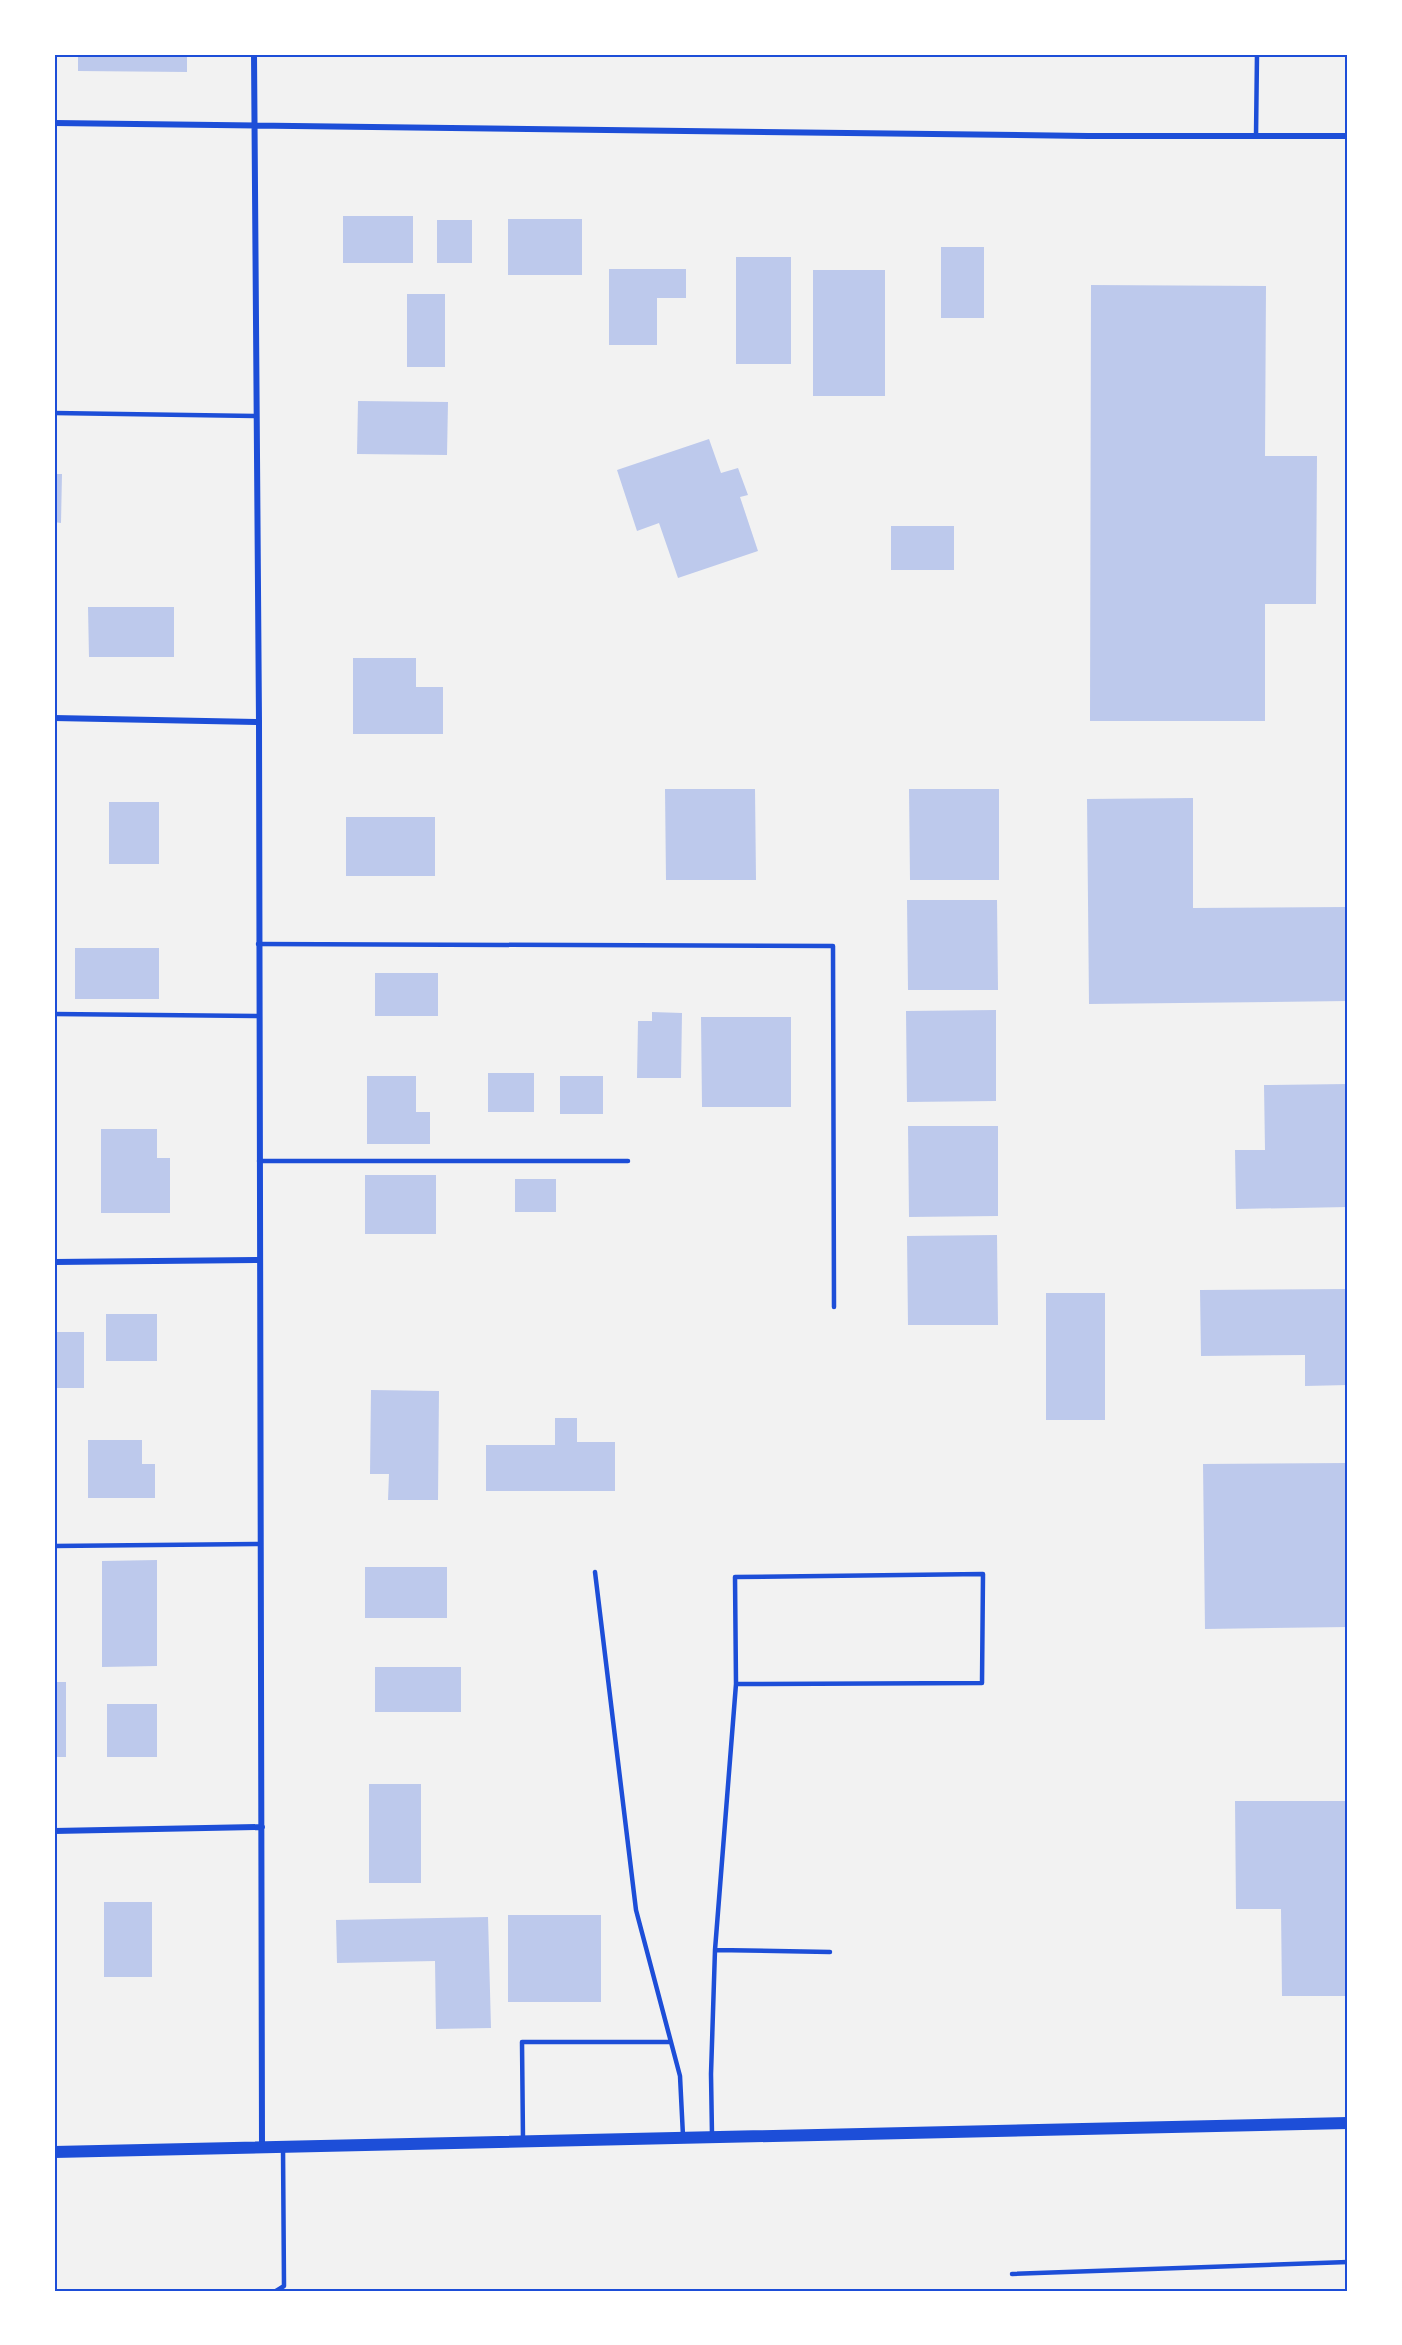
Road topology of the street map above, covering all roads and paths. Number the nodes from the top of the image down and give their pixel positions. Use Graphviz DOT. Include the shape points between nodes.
graph roads {
  1 [pos="254,54"];
  2 [pos="1257,54"];
  3 [pos="54,123"];
  4 [pos="254,125"];
  5 [pos="1256,136"];
  6 [pos="1348,136"];
  7 [pos="54,413"];
  8 [pos="255,416"];
  9 [pos="54,718"];
  10 [pos="259,722"];
  11 [pos="258,944"];
  12 [pos="54,1014"];
  13 [pos="259,1016"];
  14 [pos="259,1161"];
  15 [pos="628,1161"];
  16 [pos="259,1260"];
  17 [pos="54,1262"];
  18 [pos="834,1307"];
  19 [pos="260,1544"];
  20 [pos="54,1546"];
  21 [pos="595,1572"];
  22 [pos="736,1684"];
  23 [pos="262,1827"];
  24 [pos="54,1831"];
  25 [pos="715,1950"];
  26 [pos="830,1952"];
  27 [pos="671,2042"];
  28 [pos="1348,2123"];
  29 [pos="683,2138"];
  30 [pos="712,2138"];
  31 [pos="523,2142"];
  32 [pos="262,2147"];
  33 [pos="283,2147"];
  34 [pos="54,2152"];
  35 [pos="1348,2262"];
  36 [pos="1012,2274"];
  37 [pos="276,2291"];
  1 -- 4 [label="street"];
  2 -- 5 [label="lane"];
  3 -- 4 [label="street"];
  4 -- 5 [label="street"];
  4 -- 8 [label="street"];
  5 -- 6 [label="street"];
  7 -- 8 [label="lane"];
  8 -- 10 [label="street"];
  9 -- 10 [label="street"];
  10 -- 11 [label="street"];
  11 -- 13 [label="street"];
  11 -- 18 [label="lane" via="833,946"];
  12 -- 13 [label="lane"];
  13 -- 14 [label="street"];
  14 -- 15 [label="lane"];
  14 -- 16 [label="street"];
  16 -- 17 [label="street"];
  16 -- 19 [label="street"];
  19 -- 20 [label="lane"];
  19 -- 23 [label="street"];
  21 -- 27 [label="lane" via="636,1910"];
  22 -- 22 [label="lane" via="735,1577 983,1574 982,1683"];
  22 -- 25 [label="lane"];
  23 -- 24 [label="street"];
  23 -- 32 [label="street"];
  25 -- 26 [label="lane"];
  25 -- 30 [label="lane"];
  27 -- 29 [label="lane" via="680,2076"];
  27 -- 31 [label="lane" via="522,2042"];
  28 -- 30 [label="main road"];
  29 -- 30 [label="main road"];
  29 -- 31 [label="main road"];
  31 -- 33 [label="main road"];
  32 -- 33 [label="main road"];
  32 -- 34 [label="main road"];
  33 -- 37 [label="lane" via="284,2286"];
  35 -- 36 [label="lane"];
}
